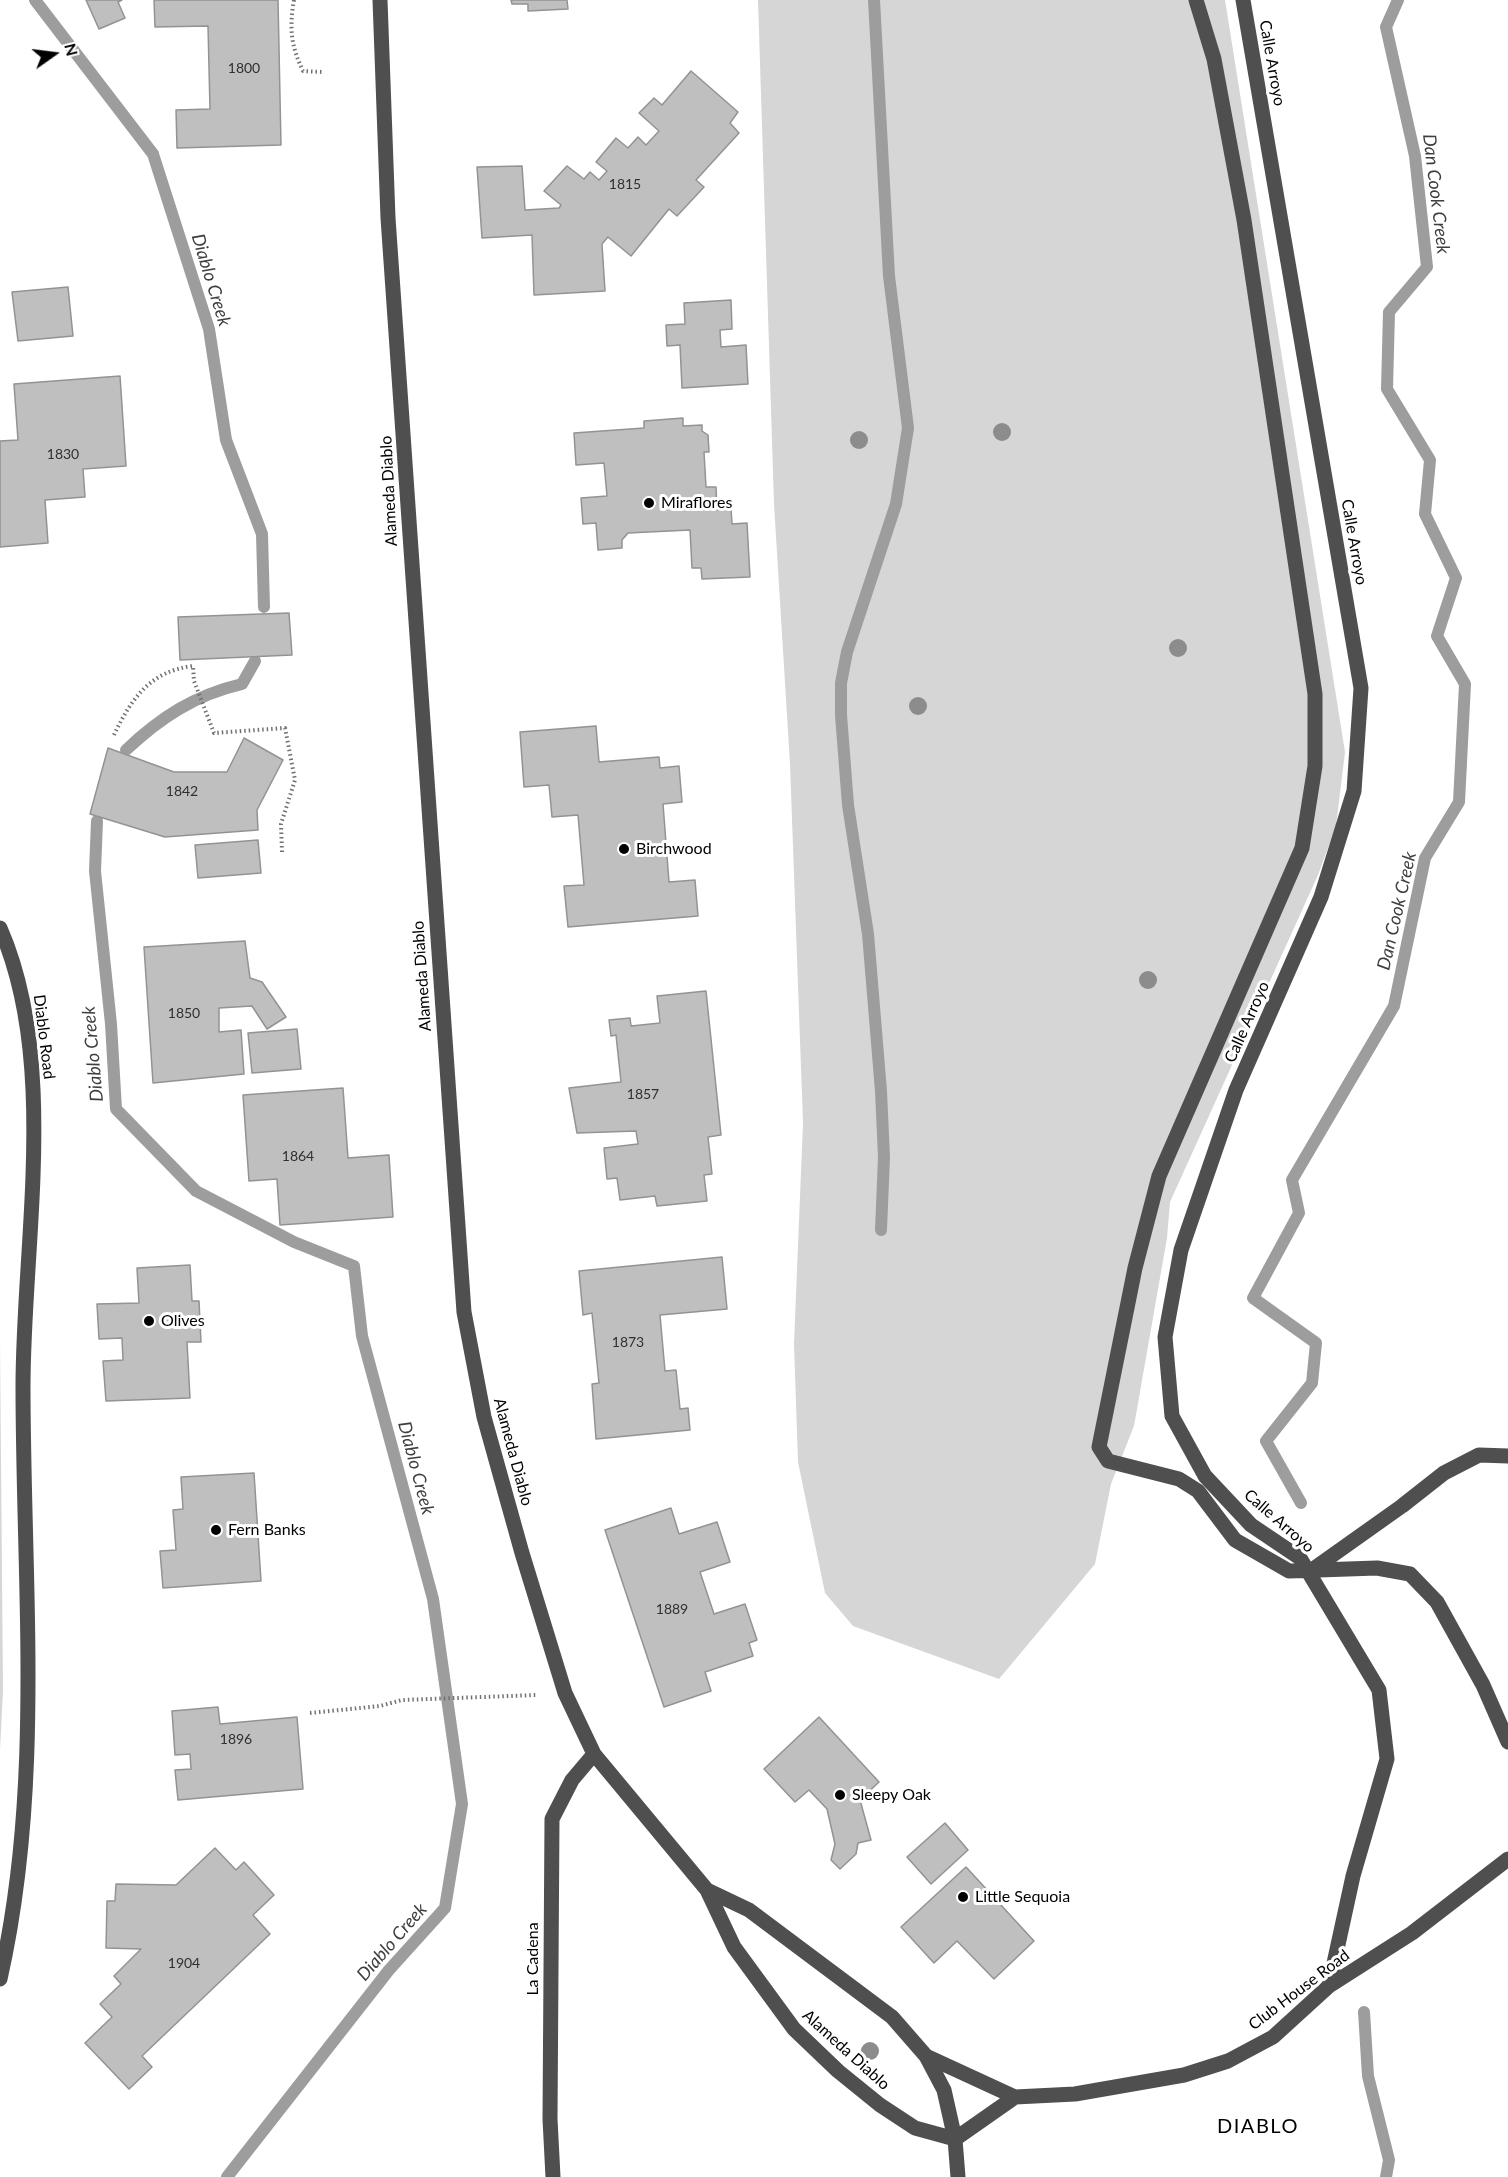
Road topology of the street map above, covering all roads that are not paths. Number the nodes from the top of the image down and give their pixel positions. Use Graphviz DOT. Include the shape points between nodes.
graph roads {
  1 [pos="380,0"];
  2 [pos="1196,0"];
  3 [pos="1243,0"];
  4 [pos="0,928"];
  5 [pos="1508,1456"];
  6 [pos="1309,1572"];
  7 [pos="1508,1742"];
  8 [pos="594,1754"];
  9 [pos="1508,1859"];
  10 [pos="707,1890"];
  11 [pos="0,1979"];
  12 [pos="1329,1986"];
  13 [pos="926,2056"];
  14 [pos="1015,2097"];
  15 [pos="955,2139"];
  16 [pos="553,2177"];
  17 [pos="958,2177"];
  1 -- 8 [label="street, Alameda Diablo" via="388,218 464,1311 484,1417 519,1543 565,1693"];
  2 -- 6 [label="street" via="1214,59 1244,220 1315,694 1315,766 1302,848 1159,1176 1135,1268 1100,1447 1108,1461 1179,1479 1198,1491 1234,1540 1289,1571"];
  3 -- 6 [label="street, Calle Arroyo" via="1361,688 1354,791 1321,897 1236,1090 1181,1250 1165,1337 1172,1416 1205,1476 1251,1525 1300,1558"];
  4 -- 11 [label="street, Diablo Road" via="21,993 33,1101 23,1385 28,1728 19,1870"];
  5 -- 6 [label="street" via="1479,1455 1444,1473"];
  6 -- 7 [label="street" via="1377,1568 1410,1574 1437,1602 1483,1685"];
  6 -- 12 [label="street, Calle Arroyo" via="1379,1690 1387,1759 1353,1876"];
  8 -- 10 [label="street, Alameda Diablo"];
  8 -- 16 [label="street, La Cadena" via="572,1780 552,1819"];
  9 -- 12 [label="street, Club House Road" via="1412,1933"];
  10 -- 13 [label="street, Alameda Diablo" via="749,1910 840,1975 892,2017"];
  10 -- 15 [label="street, Alameda Diablo" via="734,1947 794,2029 880,2105 915,2128"];
  12 -- 14 [label="street, Club House Road" via="1273,2037 1228,2061 1184,2076 1075,2094"];
  13 -- 14 [label="street, Alameda Diablo"];
  13 -- 15 [label="street, Alameda Diablo" via="944,2090"];
  14 -- 15 [label="street"];
  15 -- 17 [label="street, Alameda Diablo"];
}
